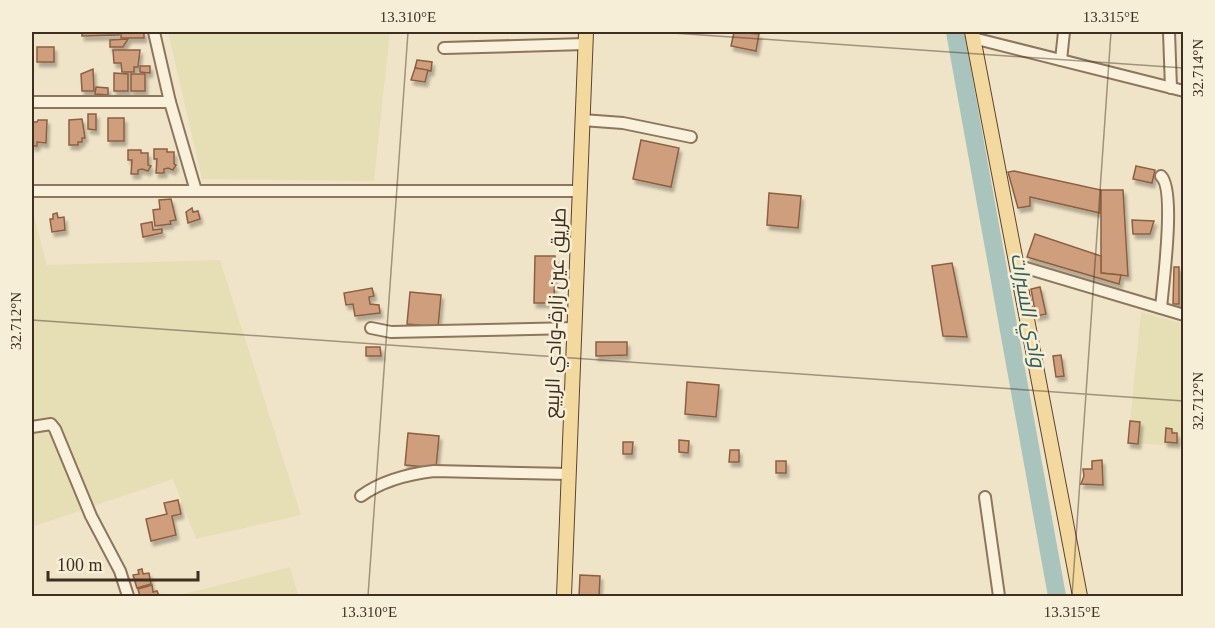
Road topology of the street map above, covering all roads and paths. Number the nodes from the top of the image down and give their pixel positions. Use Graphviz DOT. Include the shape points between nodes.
graph roads {
  1 [pos="154,32"];
  2 [pos="1064,32"];
  3 [pos="1169,32"];
  4 [pos="972,35"];
  5 [pos="586,38"];
  6 [pos="444,48"];
  7 [pos="1061,60"];
  8 [pos="1171,88"];
  9 [pos="1184,91"];
  10 [pos="32,102"];
  11 [pos="170,102"];
  12 [pos="582,120"];
  13 [pos="691,138"];
  14 [pos="1161,176"];
  15 [pos="32,191"];
  16 [pos="196,191"];
  17 [pos="579,191"];
  18 [pos="1016,265"];
  19 [pos="1161,308"];
  20 [pos="1184,315"];
  21 [pos="371,328"];
  22 [pos="575,328"];
  23 [pos="32,427"];
  24 [pos="569,474"];
  25 [pos="361,496"];
  26 [pos="986,497"];
  27 [pos="128,597"];
  28 [pos="564,597"];
  29 [pos="999,597"];
  30 [pos="1080,597"];
  1 -- 11 [label="street"];
  2 -- 7 [label="street"];
  3 -- 8 [label="street"];
  4 -- 7 [label="street"];
  4 -- 18 [label="main road"];
  5 -- 6 [label="street"];
  5 -- 12 [label="main road, طريق عين زارة-وادي الربيع"];
  7 -- 8 [label="street"];
  8 -- 9 [label="street"];
  10 -- 11 [label="street"];
  11 -- 16 [label="street"];
  12 -- 13 [label="street" via="623,123"];
  12 -- 17 [label="main road, طريق عين زارة-وادي الربيع"];
  14 -- 19 [label="street" via="1168,192"];
  15 -- 16 [label="street"];
  16 -- 17 [label="street"];
  17 -- 22 [label="main road, طريق عين زارة-وادي الربيع"];
  18 -- 19 [label="street"];
  18 -- 30 [label="main road"];
  19 -- 20 [label="street"];
  21 -- 22 [label="street" via="391,332"];
  22 -- 24 [label="main road, طريق عين زارة-وادي الربيع"];
  23 -- 27 [label="street" via="51,424 55,429"];
  24 -- 25 [label="street" via="413,473"];
  24 -- 28 [label="main road, طريق عين زارة-وادي الربيع"];
  26 -- 29 [label="street"];
}
